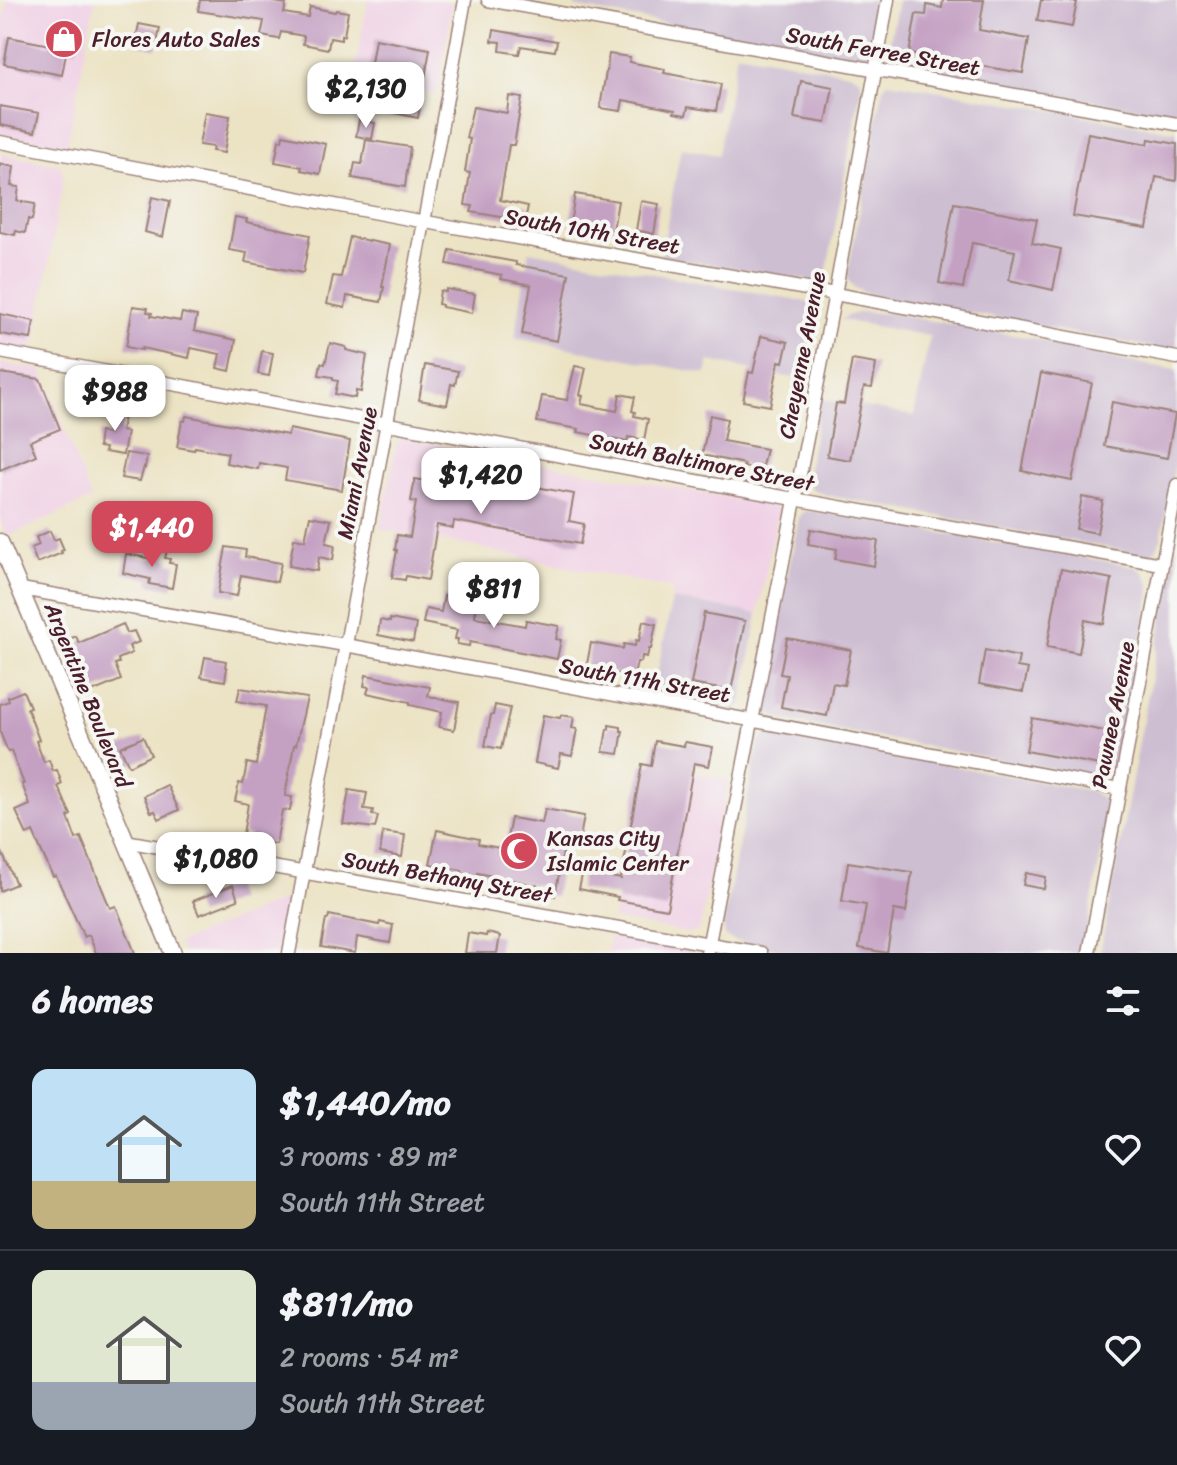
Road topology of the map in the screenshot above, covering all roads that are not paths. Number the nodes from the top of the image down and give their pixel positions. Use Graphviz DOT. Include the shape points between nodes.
graph roads {
  1 [pos="465,0"];
  2 [pos="488,0"];
  3 [pos="888,0"];
  4 [pos="876,70"];
  5 [pos="1177,124"];
  6 [pos="0,142"];
  7 [pos="424,221"];
  8 [pos="835,294"];
  9 [pos="0,352"];
  10 [pos="1177,358"];
  11 [pos="387,423"];
  12 [pos="1177,485"];
  13 [pos="794,499"];
  14 [pos="0,542"];
  15 [pos="1161,564"];
  16 [pos="21,589"];
  17 [pos="346,645"];
  18 [pos="752,720"];
  19 [pos="1120,789"];
  20 [pos="125,841"];
  21 [pos="304,872"];
  22 [pos="708,948"];
  23 [pos="173,953"];
  24 [pos="289,953"];
  25 [pos="761,953"];
  26 [pos="1089,953"];
  1 -- 7 [label="street, Miami Avenue"];
  2 -- 4 [label="street, South Ferree Street"];
  3 -- 4 [label="street, Cheyenne Avenue"];
  4 -- 5 [label="street, South Ferree Street"];
  4 -- 8 [label="street, Cheyenne Avenue"];
  6 -- 7 [label="street, South 10th Street"];
  7 -- 8 [label="street, South 10th Street"];
  7 -- 11 [label="street, Miami Avenue"];
  8 -- 10 [label="street, South 10th Street"];
  8 -- 13 [label="street, Cheyenne Avenue"];
  9 -- 11 [label="street, South Baltimore Street"];
  11 -- 13 [label="street, South Baltimore Street"];
  11 -- 17 [label="street, Miami Avenue"];
  12 -- 15 [label="street, Pawnee Avenue"];
  13 -- 15 [label="street, South Baltimore Street"];
  13 -- 18 [label="street, Cheyenne Avenue"];
  14 -- 16 [label="street, Argentine Boulevard"];
  15 -- 19 [label="street, Pawnee Avenue"];
  16 -- 17 [label="street, South 11th Street"];
  16 -- 20 [label="street, Argentine Boulevard"];
  17 -- 18 [label="street, South 11th Street"];
  17 -- 21 [label="street, Miami Avenue"];
  18 -- 19 [label="street, South 11th Street"];
  18 -- 22 [label="street, Cheyenne Avenue"];
  19 -- 26 [label="street, Pawnee Avenue"];
  20 -- 21 [label="street, South Bethany Street"];
  20 -- 23 [label="street, Argentine Boulevard"];
  21 -- 22 [label="street, South Bethany Street"];
  21 -- 24 [label="street, Miami Avenue"];
  22 -- 25 [label="street, South Bethany Street"];
}
